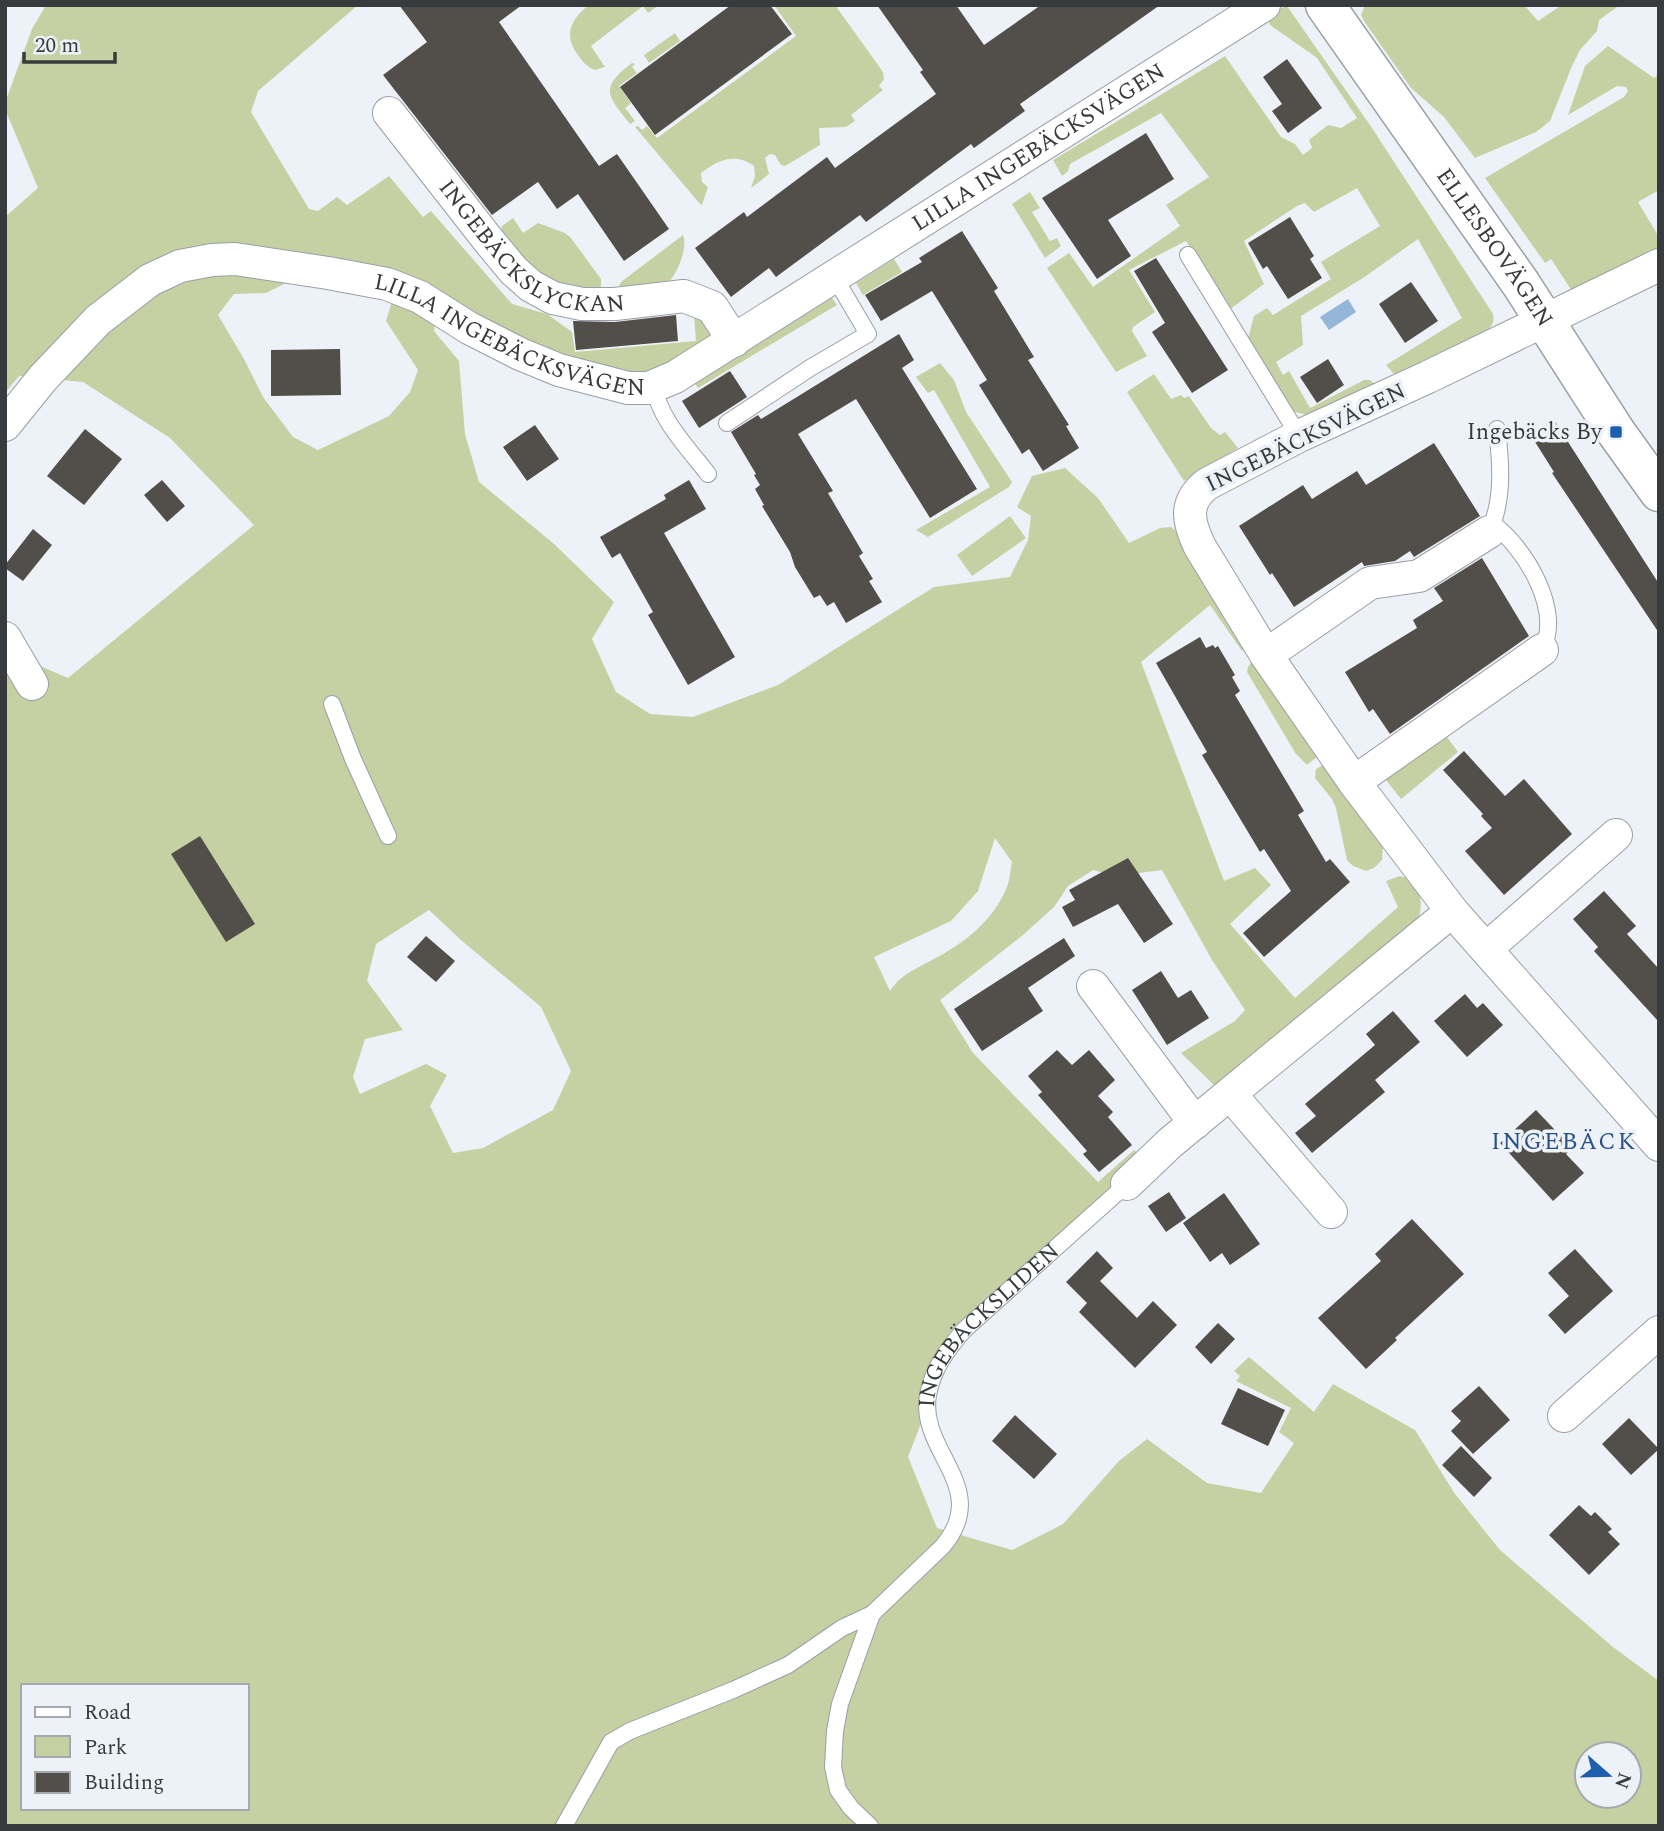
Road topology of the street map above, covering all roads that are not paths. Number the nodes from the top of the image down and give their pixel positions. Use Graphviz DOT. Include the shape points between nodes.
graph roads {
  1 [pos="1264,5"];
  2 [pos="1325,5"];
  3 [pos="389,113"];
  4 [pos="1188,255"];
  5 [pos="1659,265"];
  6 [pos="835,278"];
  7 [pos="1544,322"];
  8 [pos="734,341"];
  9 [pos="654,386"];
  10 [pos="727,423"];
  11 [pos="5,425"];
  12 [pos="1497,429"];
  13 [pos="1299,436"];
  14 [pos="708,474"];
  15 [pos="1656,482"];
  16 [pos="1491,528"];
  17 [pos="5,638"];
  18 [pos="1542,650"];
  19 [pos="1266,656"];
  20 [pos="32,684"];
  21 [pos="332,704"];
  22 [pos="1354,782"];
  23 [pos="1616,835"];
  24 [pos="388,836"];
  25 [pos="1452,911"];
  26 [pos="1486,949"];
  27 [pos="1093,986"];
  28 [pos="1231,1095"];
  29 [pos="1195,1123"];
  30 [pos="1652,1123"];
  31 [pos="1128,1184"];
  32 [pos="1331,1212"];
  33 [pos="1659,1332"];
  34 [pos="1564,1416"];
  35 [pos="872,1614"];
  36 [pos="564,1826"];
  37 [pos="870,1826"];
  1 -- 6 [label="street, LILLA INGEBÄCKSVÄGEN"];
  2 -- 7 [label="main road, ELLESBOVÄGEN"];
  3 -- 8 [label="street, INGEBÄCKSLYCKAN" via="497,251 531,286 553,298 582,304 684,296 712,307"];
  4 -- 13 [label="lane"];
  5 -- 7 [label="street, INGEBÄCKSVÄGEN"];
  6 -- 8 [label="street, LILLA INGEBÄCKSVÄGEN"];
  6 -- 10 [label="lane" via="868,334"];
  7 -- 13 [label="street, INGEBÄCKSVÄGEN"];
  7 -- 15 [label="main road, ELLESBOVÄGEN" via="1616,432"];
  8 -- 9 [label="street, LILLA INGEBÄCKSVÄGEN"];
  9 -- 11 [label="street, LILLA INGEBÄCKSVÄGEN" via="628,388 559,370 469,328 421,297 387,284 235,259 212,260 180,266 150,280 98,320"];
  9 -- 14 [label="lane" via="665,417"];
  12 -- 16 [label="lane" via="1501,485"];
  13 -- 19 [label="street, INGEBÄCKSVÄGEN" via="1207,484 1195,493 1190,506 1200,547"];
  16 -- 18 [label="lane" via="1505,533 1517,546 1543,594 1547,640"];
  16 -- 19 [label="street" via="1419,576 1370,583"];
  17 -- 20 [label="street"];
  18 -- 22 [label="street"];
  19 -- 22 [label="street, INGEBÄCKSVÄGEN"];
  21 -- 24 [label="lane"];
  22 -- 25 [label="street, INGEBÄCKSVÄGEN"];
  23 -- 26 [label="street"];
  25 -- 26 [label="street, INGEBÄCKSVÄGEN"];
  25 -- 28 [label="street, INGEBÄCKSLIDEN"];
  26 -- 30 [label="street, INGEBÄCKSVÄGEN"];
  27 -- 29 [label="street"];
  28 -- 29 [label="street, INGEBÄCKSLIDEN"];
  28 -- 32 [label="street"];
  29 -- 31 [label="street, INGEBÄCKSLIDEN"];
  31 -- 35 [label="lane, INGEBÄCKSLIDEN" via="943,1355 928,1396 928,1417 958,1486 960,1518 943,1546"];
  33 -- 34 [label="street"];
  35 -- 36 [label="lane" via="842,1628 788,1665 611,1742"];
  35 -- 37 [label="lane, INGEBÄCKSLIDEN" via="841,1704 833,1767 838,1790"];
}
